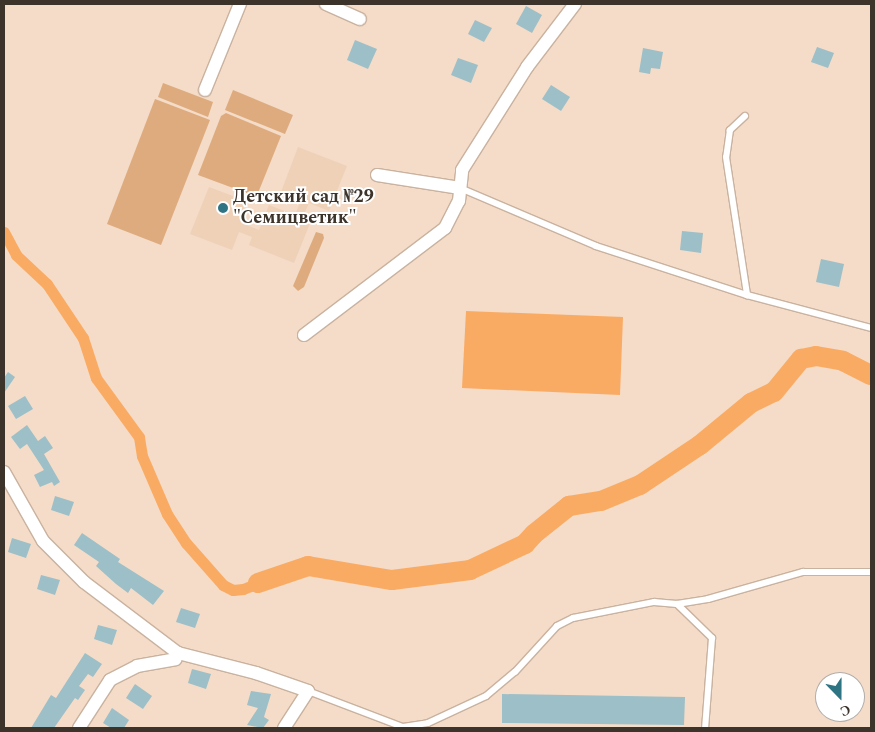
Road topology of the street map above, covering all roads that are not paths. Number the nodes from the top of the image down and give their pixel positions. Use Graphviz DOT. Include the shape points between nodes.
graph roads {
  1 [pos="240,4"];
  2 [pos="326,4"];
  3 [pos="575,4"];
  4 [pos="360,18"];
  5 [pos="205,90"];
  6 [pos="746,116"];
  7 [pos="377,174"];
  8 [pos="460,188"];
  9 [pos="747,295"];
  10 [pos="871,328"];
  11 [pos="304,335"];
  12 [pos="4,472"];
  13 [pos="871,572"];
  14 [pos="677,604"];
  15 [pos="178,653"];
  16 [pos="308,692"];
  17 [pos="79,728"];
  18 [pos="284,728"];
  19 [pos="705,728"];
  1 -- 5 [label="street"];
  2 -- 4 [label="street"];
  3 -- 8 [label="street" via="528,67 462,170"];
  6 -- 9 [label="lane" via="730,130 726,157"];
  7 -- 8 [label="street"];
  8 -- 9 [label="lane" via="596,246"];
  8 -- 11 [label="street" via="459,201 445,228"];
  9 -- 10 [label="lane"];
  12 -- 15 [label="street" via="43,541 84,582"];
  13 -- 14 [label="lane" via="803,572 708,599"];
  14 -- 16 [label="lane" via="654,602 573,618 557,626 514,672 486,696 428,723 403,727"];
  14 -- 19 [label="lane" via="712,638"];
  15 -- 16 [label="street" via="256,673"];
  15 -- 17 [label="street" via="175,659 137,666 110,680"];
  16 -- 18 [label="street"];
}
